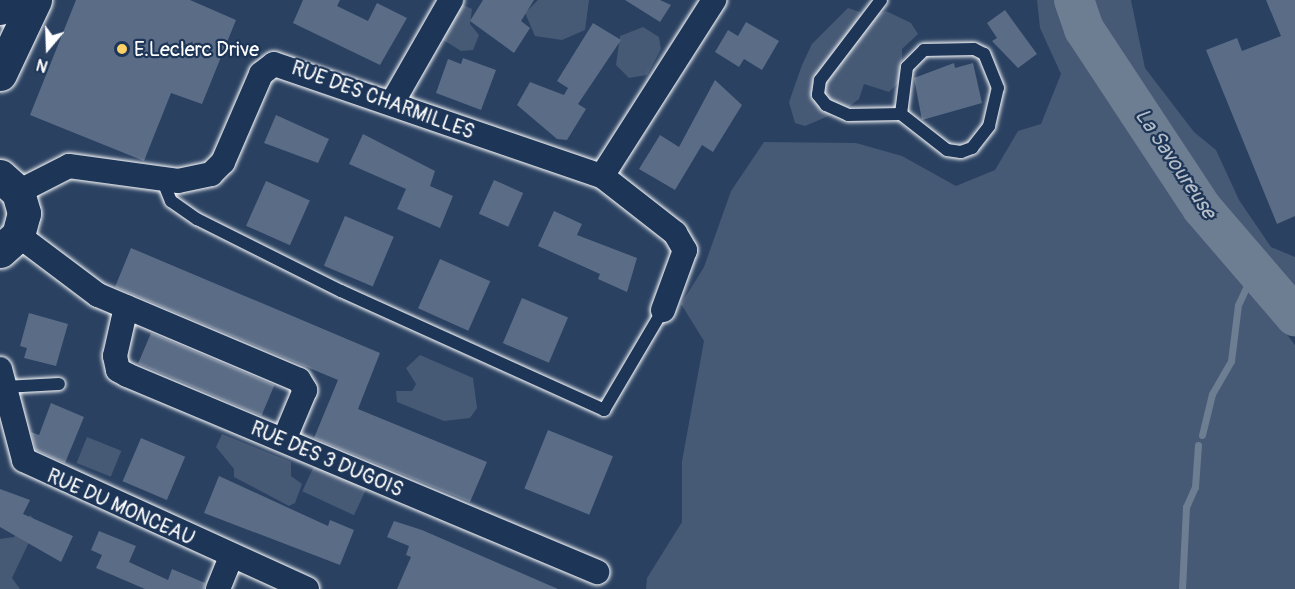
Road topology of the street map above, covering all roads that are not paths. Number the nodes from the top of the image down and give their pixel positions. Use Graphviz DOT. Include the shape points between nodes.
graph roads {
  1 [pos="5,0"];
  2 [pos="25,0"];
  3 [pos="35,0"];
  4 [pos="451,0"];
  5 [pos="714,0"];
  6 [pos="881,0"];
  7 [pos="0,8"];
  8 [pos="13,40"];
  9 [pos="0,74"];
  10 [pos="392,103"];
  11 [pos="902,114"];
  12 [pos="602,176"];
  13 [pos="162,179"];
  14 [pos="9,184"];
  15 [pos="9,243"];
  16 [pos="126,307"];
  17 [pos="663,310"];
  18 [pos="2,378"];
  19 [pos="59,384"];
  20 [pos="284,440"];
  21 [pos="231,556"];
  22 [pos="597,572"];
  23 [pos="218,589"];
  24 [pos="307,589"];
  1 -- 7 [label="main road"];
  2 -- 8 [label="street" via="13,24"];
  3 -- 8 [label="main road"];
  4 -- 10 [label="street"];
  5 -- 12 [label="street"];
  6 -- 11 [label="lane" via="820,80 819,95 848,115"];
  8 -- 9 [label="main road"];
  10 -- 12 [label="street, RUE DES CHARMILLES"];
  10 -- 13 [label="street, RUE DES CHARMILLES" via="274,64 261,74 217,169 189,180"];
  11 -- 11 [label="lane" via="947,150 972,148 989,126 998,88 984,54 958,45 924,50 907,67"];
  12 -- 17 [label="street, RUE DES CHARMILLES" via="675,233 685,250"];
  13 -- 14 [label="street, RUE DES CHARMILLES" via="69,166"];
  13 -- 17 [label="lane" via="171,201 197,219 351,296 604,410"];
  14 -- 15 [label="main road" via="24,213"];
  15 -- 16 [label="street" via="75,283"];
  16 -- 20 [label="street, RUE DES 3 DUGOIS" via="115,356 118,370"];
  16 -- 20 [label="street" via="299,380 305,390"];
  18 -- 19 [label="lane"];
  18 -- 21 [label="street, RUE DU MONCEAU" via="24,460"];
  20 -- 22 [label="street, RUE DES 3 DUGOIS"];
  21 -- 23 [label="street"];
  21 -- 24 [label="street, RUE DU MONCEAU"];
}
